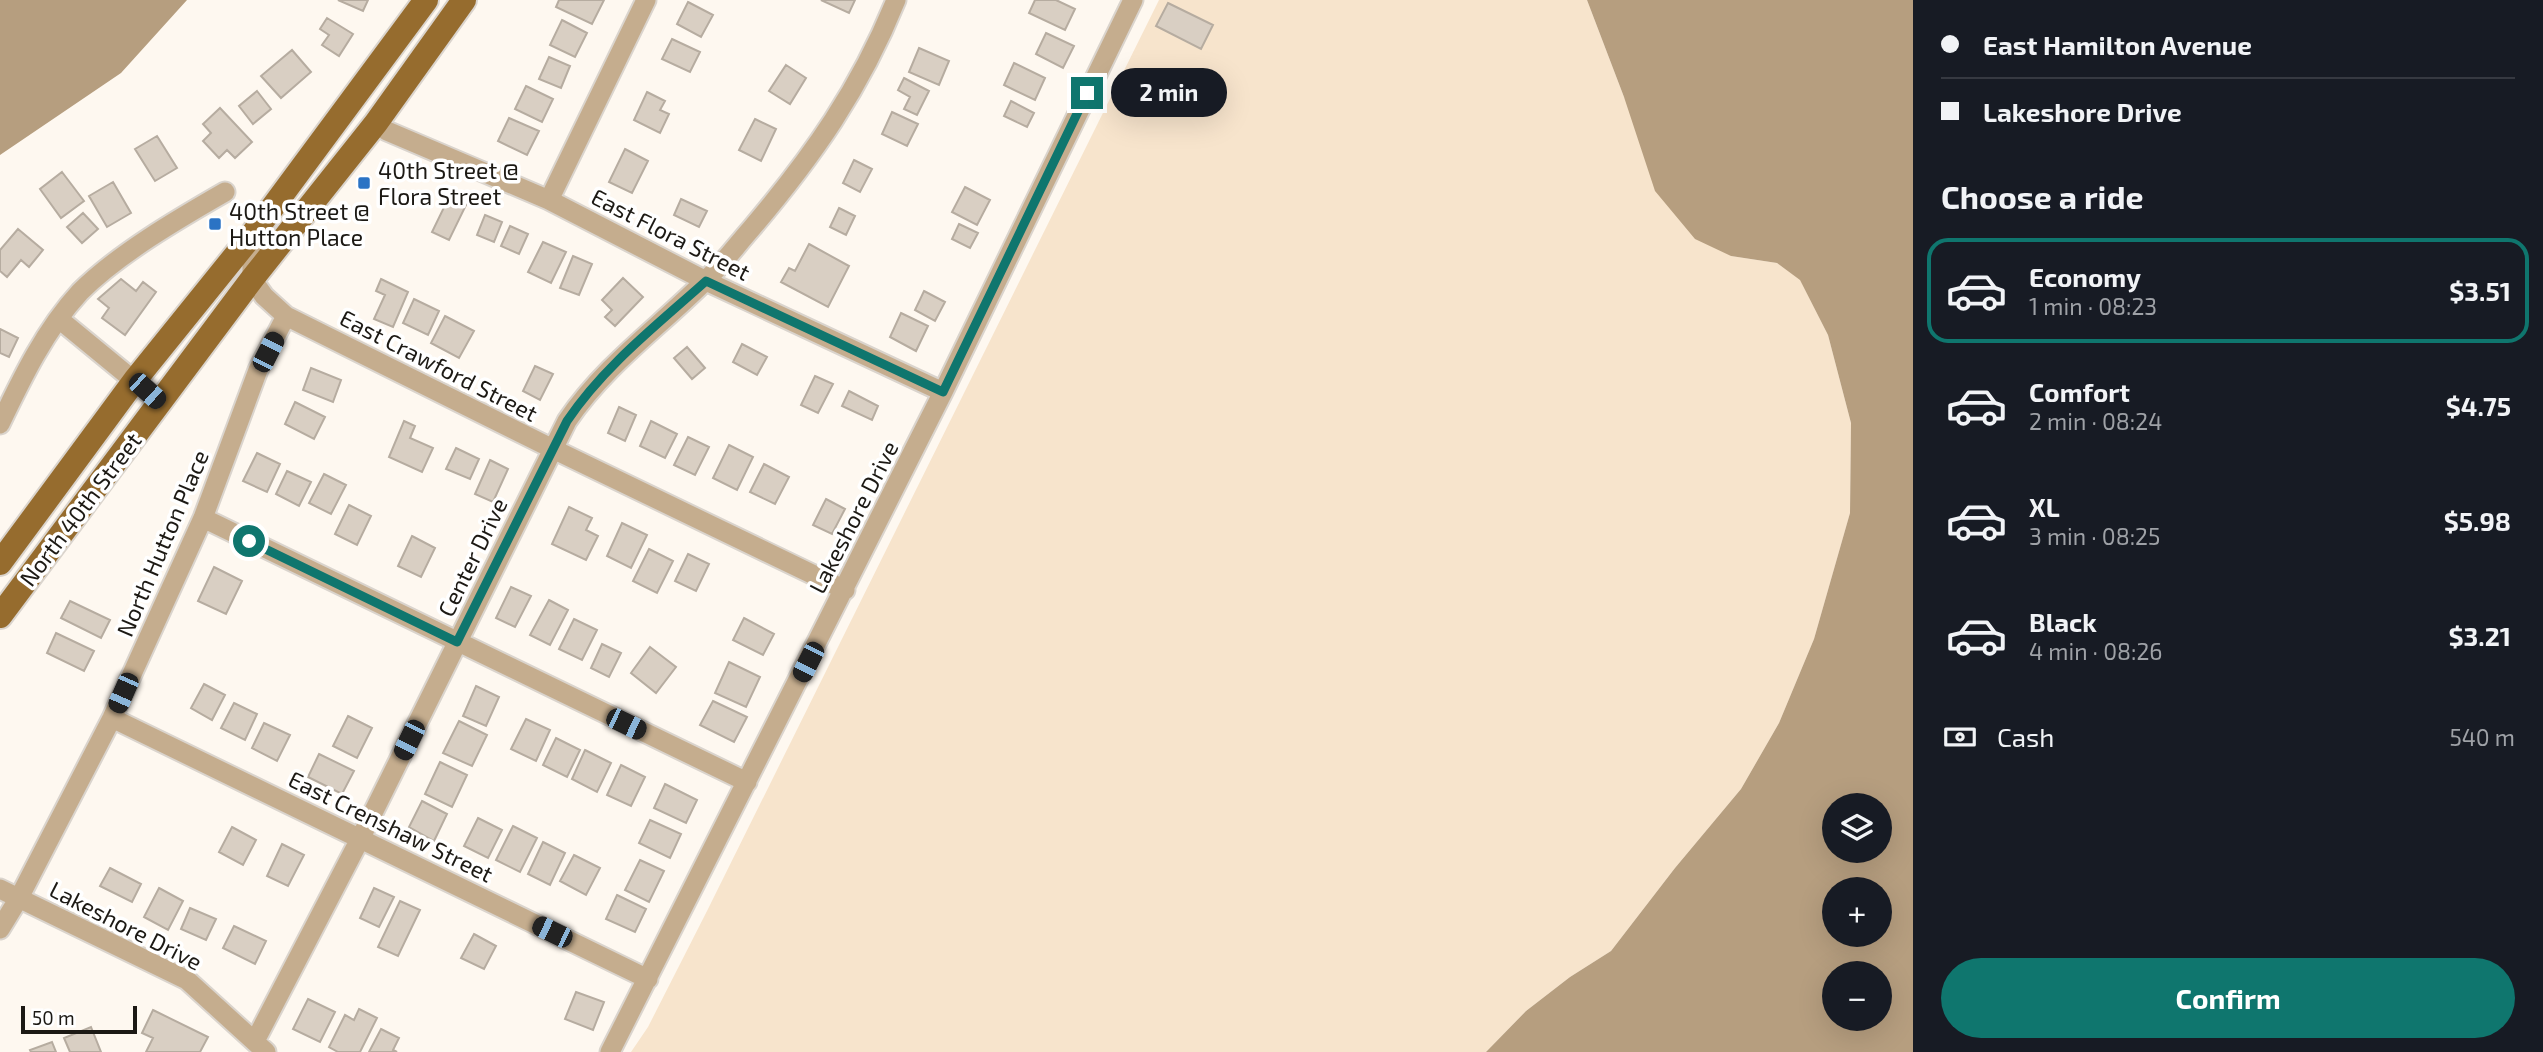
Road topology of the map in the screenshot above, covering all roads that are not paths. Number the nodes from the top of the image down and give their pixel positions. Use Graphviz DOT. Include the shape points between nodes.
graph roads {
  1 [pos="426,0"];
  2 [pos="464,0"];
  3 [pos="646,0"];
  4 [pos="896,0"];
  5 [pos="1133,0"];
  6 [pos="376,123"];
  7 [pos="225,192"];
  8 [pos="549,200"];
  9 [pos="252,235"];
  10 [pos="252,279"];
  11 [pos="706,281"];
  12 [pos="286,316"];
  13 [pos="59,318"];
  14 [pos="135,380"];
  15 [pos="943,392"];
  16 [pos="160,402"];
  17 [pos="0,424"];
  18 [pos="553,449"];
  19 [pos="202,518"];
  20 [pos="0,563"];
  21 [pos="845,590"];
  22 [pos="0,615"];
  23 [pos="457,642"];
  24 [pos="111,718"];
  25 [pos="747,782"];
  26 [pos="360,839"];
  27 [pos="0,889"];
  28 [pos="19,898"];
  29 [pos="0,929"];
  30 [pos="648,979"];
  31 [pos="261,1046"];
  32 [pos="610,1052"];
  1 -- 9 [label="main road, North 40th Street"];
  2 -- 6 [label="main road, North 40th Street"];
  3 -- 8 [label="street"];
  4 -- 11 [label="street, Center Drive" via="851,95 802,168"];
  5 -- 15 [label="street, Lakeshore Drive"];
  6 -- 8 [label="street, East Flora Street"];
  6 -- 10 [label="main road, North 40th Street"];
  7 -- 13 [label="street" via="107,269"];
  8 -- 11 [label="street, East Flora Street"];
  9 -- 10 [label="street"];
  9 -- 14 [label="main road, North 40th Street"];
  10 -- 12 [label="street, East Crawford Street"];
  10 -- 16 [label="main road, North 40th Street"];
  11 -- 15 [label="street, East Flora Street"];
  11 -- 18 [label="street, Center Drive" via="593,385"];
  12 -- 18 [label="street, East Crawford Street"];
  12 -- 19 [label="street, North Hutton Place" via="258,370"];
  13 -- 14 [label="street"];
  13 -- 17 [label="street"];
  14 -- 16 [label="street"];
  14 -- 20 [label="main road, North 40th Street"];
  15 -- 21 [label="street, Lakeshore Drive"];
  16 -- 22 [label="main road, North 40th Street"];
  18 -- 21 [label="street, East Crawford Street"];
  18 -- 23 [label="street, Center Drive"];
  19 -- 23 [label="street"];
  19 -- 24 [label="street, North Hutton Place"];
  21 -- 25 [label="street, Lakeshore Drive"];
  23 -- 25 [label="street"];
  23 -- 26 [label="street, Center Drive"];
  24 -- 26 [label="street, East Crenshaw Street"];
  24 -- 28 [label="street, North Hutton Place"];
  25 -- 30 [label="street, Lakeshore Drive"];
  26 -- 30 [label="street, East Crenshaw Street"];
  26 -- 31 [label="street, Center Drive"];
  27 -- 28 [label="street"];
  28 -- 29 [label="street, Lakeshore Drive"];
  28 -- 31 [label="street, Lakeshore Drive" via="187,980"];
  30 -- 32 [label="street, Lakeshore Drive"];
}
